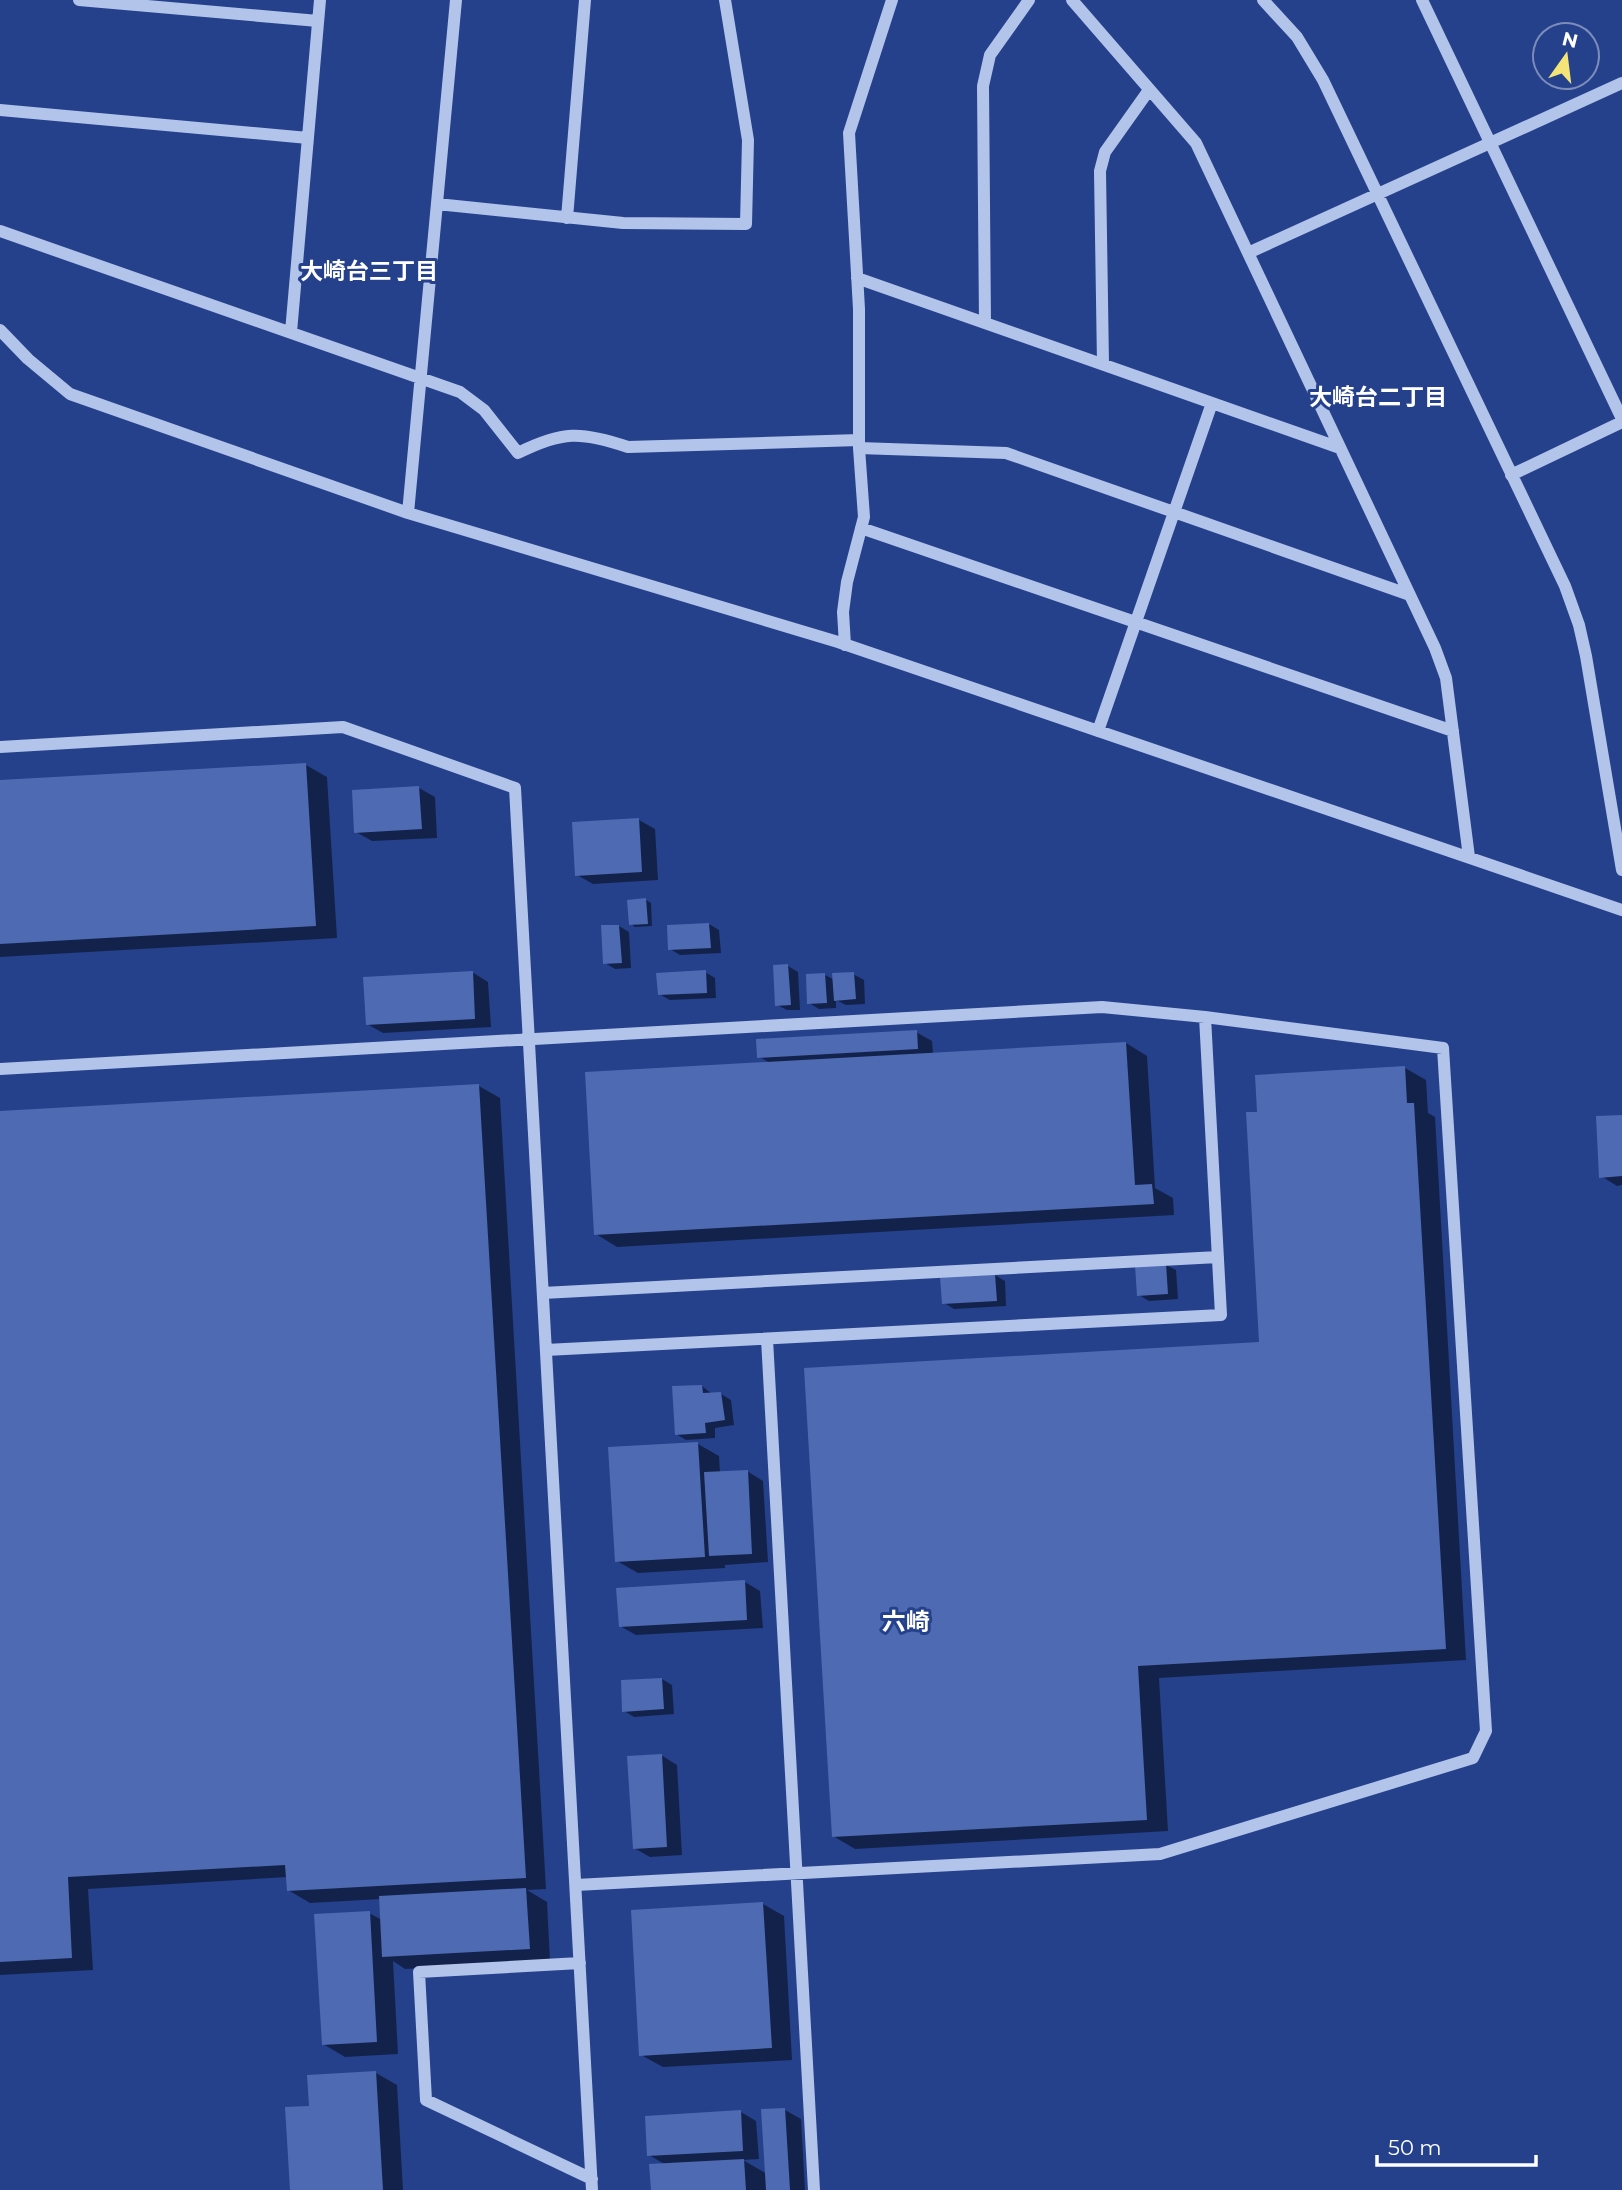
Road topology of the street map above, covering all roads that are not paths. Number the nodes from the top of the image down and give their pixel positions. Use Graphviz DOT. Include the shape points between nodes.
graph roads {
  1 [pos="79,0"];
  2 [pos="320,0"];
  3 [pos="456,0"];
  4 [pos="585,0"];
  5 [pos="725,0"];
  6 [pos="892,0"];
  7 [pos="1029,0"];
  8 [pos="1072,0"];
  9 [pos="1263,0"];
  10 [pos="1422,0"];
  11 [pos="318,21"];
  12 [pos="1622,83"];
  13 [pos="1149,90"];
  14 [pos="0,110"];
  15 [pos="308,138"];
  16 [pos="1490,143"];
  17 [pos="1377,194"];
  18 [pos="437,204"];
  19 [pos="567,218"];
  20 [pos="0,231"];
  21 [pos="1248,253"];
  22 [pos="857,278"];
  23 [pos="985,323"];
  24 [pos="0,330"];
  25 [pos="291,332"];
  26 [pos="1102,364"];
  27 [pos="420,378"];
  28 [pos="1212,403"];
  29 [pos="1622,420"];
  30 [pos="859,444"];
  31 [pos="1340,448"];
  32 [pos="1511,475"];
  33 [pos="1174,512"];
  34 [pos="408,513"];
  35 [pos="861,528"];
  36 [pos="1410,595"];
  37 [pos="1136,622"];
  38 [pos="845,645"];
  39 [pos="1098,731"];
  40 [pos="1453,731"];
  41 [pos="0,747"];
  42 [pos="1469,857"];
  43 [pos="1622,870"];
  44 [pos="1622,910"];
  45 [pos="1205,1017"];
  46 [pos="529,1039"];
  47 [pos="0,1069"];
  48 [pos="1218,1257"];
  49 [pos="543,1293"];
  50 [pos="767,1339"];
  51 [pos="546,1350"];
  52 [pos="797,1874"];
  53 [pos="576,1885"];
  54 [pos="580,1963"];
  55 [pos="592,2184"];
  56 [pos="814,2190"];
  1 -- 11 [label="street"];
  2 -- 11 [label="street"];
  3 -- 18 [label="street"];
  4 -- 19 [label="street"];
  5 -- 19 [label="street" via="748,140 746,224"];
  6 -- 22 [label="street" via="849,133"];
  7 -- 23 [label="street" via="990,55 983,86"];
  8 -- 13 [label="street"];
  9 -- 17 [label="street" via="1297,37 1323,80"];
  10 -- 16 [label="street"];
  11 -- 15 [label="street"];
  12 -- 16 [label="street"];
  13 -- 21 [label="street" via="1196,144"];
  13 -- 26 [label="street" via="1105,152 1100,171"];
  14 -- 15 [label="street"];
  15 -- 25 [label="street"];
  16 -- 17 [label="street"];
  16 -- 29 [label="street"];
  17 -- 21 [label="street"];
  17 -- 32 [label="street"];
  18 -- 19 [label="street"];
  18 -- 27 [label="street"];
  20 -- 25 [label="street"];
  21 -- 31 [label="street"];
  22 -- 23 [label="street"];
  22 -- 30 [label="street"];
  23 -- 26 [label="street"];
  24 -- 34 [label="street" via="70,394"];
  25 -- 27 [label="street"];
  26 -- 28 [label="street"];
  27 -- 30 [label="street" via="460,392 484,410 518,453 569,434 628,447"];
  27 -- 34 [label="street"];
  28 -- 31 [label="street"];
  28 -- 33 [label="street"];
  29 -- 32 [label="street"];
  30 -- 33 [label="street" via="1006,453"];
  30 -- 35 [label="street"];
  31 -- 36 [label="street"];
  32 -- 43 [label="street" via="1580,625"];
  33 -- 36 [label="street"];
  33 -- 37 [label="street"];
  34 -- 38 [label="street"];
  35 -- 37 [label="street"];
  35 -- 38 [label="street" via="847,582"];
  36 -- 40 [label="street" via="1446,678"];
  37 -- 39 [label="street"];
  37 -- 40 [label="street"];
  38 -- 39 [label="street"];
  39 -- 42 [label="street"];
  40 -- 42 [label="street"];
  41 -- 46 [label="street" via="343,727 515,788"];
  42 -- 44 [label="street"];
  45 -- 46 [label="street" via="1102,1007"];
  45 -- 48 [label="street"];
  45 -- 52 [label="street" via="1443,1048 1486,1731 1473,1758 1160,1854"];
  46 -- 47 [label="street"];
  46 -- 49 [label="street"];
  48 -- 49 [label="street"];
  48 -- 50 [label="street" via="1222,1315"];
  49 -- 51 [label="street"];
  50 -- 51 [label="street"];
  50 -- 52 [label="street"];
  51 -- 53 [label="street"];
  52 -- 53 [label="street"];
  52 -- 56 [label="street"];
  53 -- 54 [label="street"];
  54 -- 55 [label="street"];
  54 -- 55 [label="street" via="419,1972 426,2100"];
}
